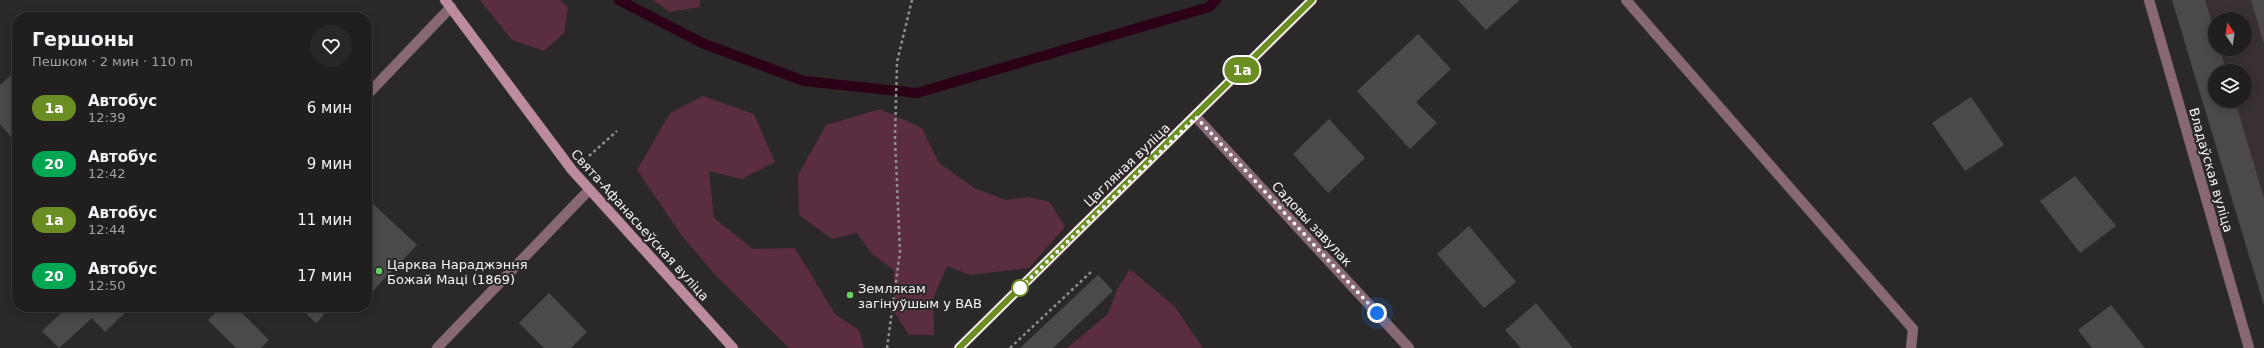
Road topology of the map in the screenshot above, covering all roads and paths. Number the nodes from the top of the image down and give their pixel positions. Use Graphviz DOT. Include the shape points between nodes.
graph roads {
  1 [pos="912,0"];
  2 [pos="1312,0"];
  3 [pos="1626,0"];
  4 [pos="2149,0"];
  5 [pos="448,3"];
  6 [pos="372,89"];
  7 [pos="1196,117"];
  8 [pos="617,131"];
  9 [pos="572,170"];
  10 [pos="589,190"];
  11 [pos="1091,272"];
  12 [pos="437,348"];
  13 [pos="733,348"];
  14 [pos="887,348"];
  15 [pos="959,348"];
  16 [pos="1010,348"];
  17 [pos="1410,348"];
  18 [pos="1912,348"];
  19 [pos="2249,348"];
  1 -- 14 [label="path" via="897,62 895,138 900,252"];
  2 -- 7 [label="street, Цагляная вуліца"];
  3 -- 18 [label="street" via="1913,329"];
  4 -- 19 [label="street, Владаўская вуліца"];
  5 -- 6 [label="street"];
  5 -- 9 [label="street, Свята-Афанасьеўская вуліца"];
  7 -- 15 [label="street, Цагляная вуліца"];
  7 -- 17 [label="street, Садовы завулак"];
  8 -- 9 [label="path"];
  9 -- 10 [label="street, Свята-Афанасьеўская вуліца"];
  10 -- 12 [label="street"];
  10 -- 13 [label="street, Свята-Афанасьеўская вуліца"];
  11 -- 16 [label="path"];
}
